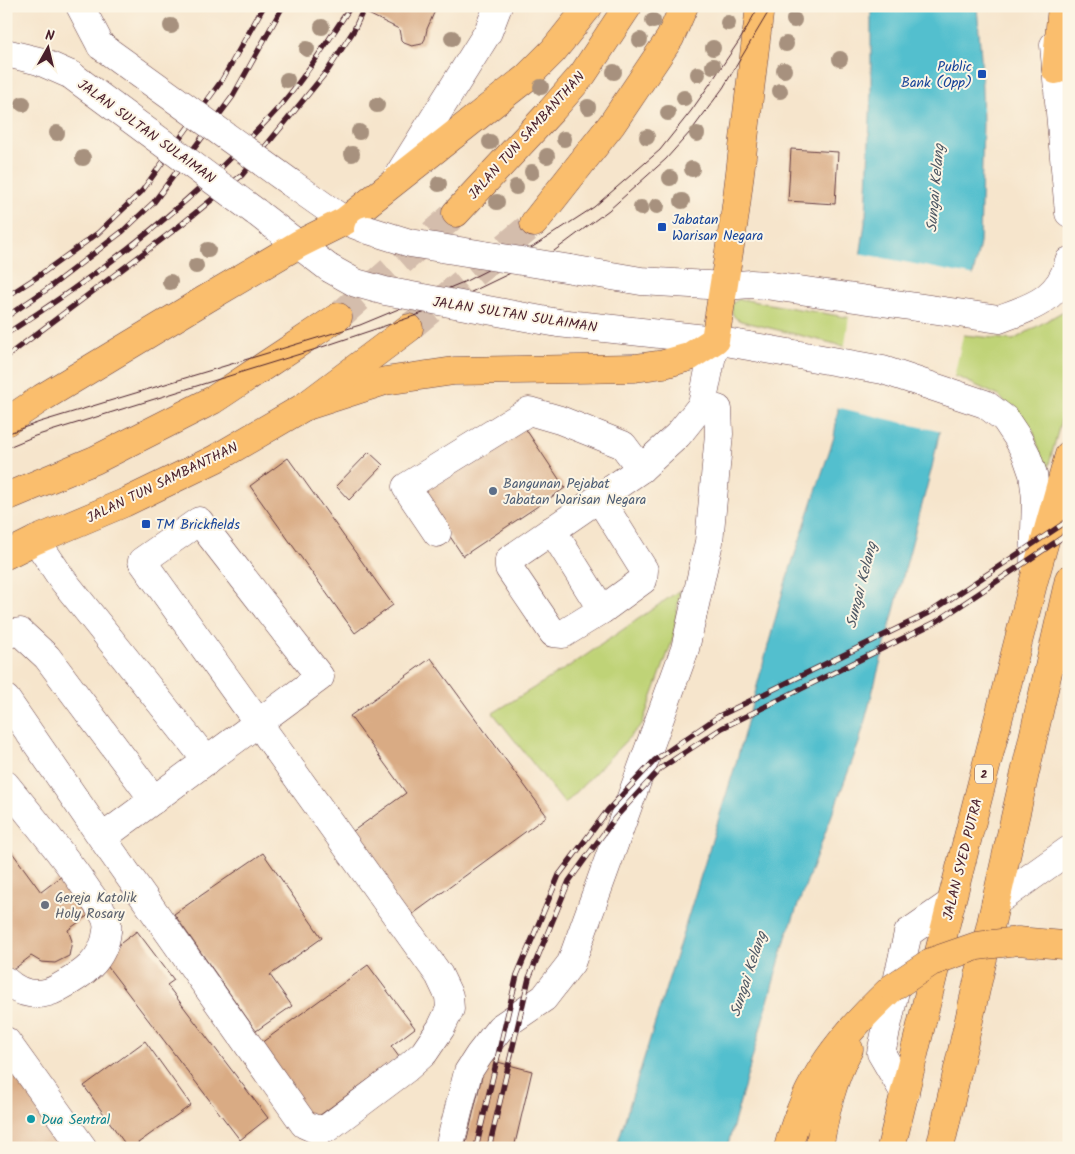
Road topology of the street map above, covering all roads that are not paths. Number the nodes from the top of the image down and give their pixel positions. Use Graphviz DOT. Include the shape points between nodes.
graph roads {
  1 [pos="80,6"];
  2 [pos="498,6"];
  3 [pos="589,6"];
  4 [pos="628,6"];
  5 [pos="684,6"];
  6 [pos="760,6"];
  7 [pos="1051,6"];
  8 [pos="1062,6"];
  9 [pos="6,53"];
  10 [pos="1056,70"];
  11 [pos="395,180"];
  12 [pos="456,213"];
  13 [pos="1069,213"];
  14 [pos="534,223"];
  15 [pos="356,225"];
  16 [pos="299,244"];
  17 [pos="1069,261"];
  18 [pos="724,286"];
  19 [pos="338,317"];
  20 [pos="409,328"];
  21 [pos="715,340"];
  22 [pos="702,405"];
  23 [pos="304,407"];
  24 [pos="6,422"];
  25 [pos="1069,455"];
  26 [pos="641,469"];
  27 [pos="6,497"];
  28 [pos="599,498"];
  29 [pos="552,530"];
  30 [pos="437,533"];
  31 [pos="36,540"];
  32 [pos="6,555"];
  33 [pos="1069,579"];
  34 [pos="1034,580"];
  35 [pos="602,610"];
  36 [pos="6,634"];
  37 [pos="6,698"];
  38 [pos="260,723"];
  39 [pos="207,761"];
  40 [pos="6,786"];
  41 [pos="154,800"];
  42 [pos="102,838"];
  43 [pos="1069,850"];
  44 [pos="996,902"];
  45 [pos="1066,946"];
  46 [pos="6,981"];
  47 [pos="892,988"];
  48 [pos="6,1042"];
  49 [pos="83,1148"];
  50 [pos="449,1148"];
  51 [pos="788,1148"];
  52 [pos="819,1148"];
  53 [pos="891,1148"];
  54 [pos="940,1148"];
  1 -- 15 [label="street, bridge" via="101,46"];
  2 -- 11 [label="street" via="484,39"];
  3 -- 11 [label="main road" via="554,51 526,78"];
  4 -- 12 [label="main road, JALAN TUN SAMBANTHAN" via="583,74"];
  5 -- 14 [label="main road" via="670,38 612,124"];
  6 -- 18 [label="main road"];
  7 -- 10 [label="street"];
  8 -- 10 [label="main road"];
  9 -- 16 [label="street, JALAN SULTAN SULAIMAN, bridge" via="40,61 71,75"];
  10 -- 13 [label="street"];
  11 -- 15 [label="main road"];
  15 -- 16 [label="main road"];
  15 -- 18 [label="street, bridge" via="410,243 641,281"];
  16 -- 21 [label="street, JALAN SULTAN SULAIMAN, bridge" via="329,268 356,283 385,292 558,323"];
  16 -- 24 [label="main road"];
  17 -- 18 [label="street" via="1063,280 1050,295 1033,307 999,319 765,285"];
  18 -- 21 [label="main road"];
  19 -- 27 [label="main road" via="213,400 95,460"];
  20 -- 23 [label="main road, JALAN TUN SAMBANTHAN"];
  21 -- 22 [label="street"];
  21 -- 23 [label="main road" via="689,357 664,364 635,368 454,371 385,381"];
  21 -- 34 [label="street, JALAN SULTAN SULAIMAN" via="883,370 985,404 1005,420 1017,437 1033,474 1036,498"];
  22 -- 26 [label="street" via="678,435"];
  22 -- 50 [label="street" via="718,409 719,434 709,542 685,649 572,963 544,998 500,1028 479,1055 468,1072"];
  23 -- 31 [label="main road, JALAN TUN SAMBANTHAN" via="215,459 124,503"];
  25 -- 34 [label="main road, JALAN SYED PUTRA / 2"];
  26 -- 28 [label="street"];
  26 -- 30 [label="street" via="623,445 529,411 406,487"];
  28 -- 29 [label="street"];
  28 -- 35 [label="street" via="644,570 642,580"];
  29 -- 35 [label="street"];
  29 -- 35 [label="street" via="509,560 509,568 553,633 563,634"];
  31 -- 32 [label="main road, JALAN TUN SAMBANTHAN"];
  31 -- 39 [label="street" via="62,579"];
  33 -- 44 [label="main road"];
  34 -- 53 [label="main road, JALAN SYED PUTRA / 2"];
  36 -- 41 [label="street" via="20,632 47,656"];
  37 -- 42 [label="street"];
  38 -- 38 [label="street" via="320,677 199,521 142,560"];
  38 -- 39 [label="street"];
  38 -- 42 [label="street" via="440,975 449,996 450,1009 424,1053 326,1129 304,1124"];
  39 -- 41 [label="street"];
  40 -- 46 [label="street" via="77,875 106,919 108,930 96,961 49,993 29,994 16,990"];
  41 -- 42 [label="street"];
  43 -- 44 [label="street"];
  44 -- 54 [label="main road"];
  45 -- 47 [label="main road, bridge" via="1018,941 977,946 932,962"];
  47 -- 51 [label="main road" via="860,1018 818,1073 803,1101"];
  47 -- 52 [label="main road" via="865,1022 847,1053 834,1083"];
  48 -- 49 [label="street"];
}
